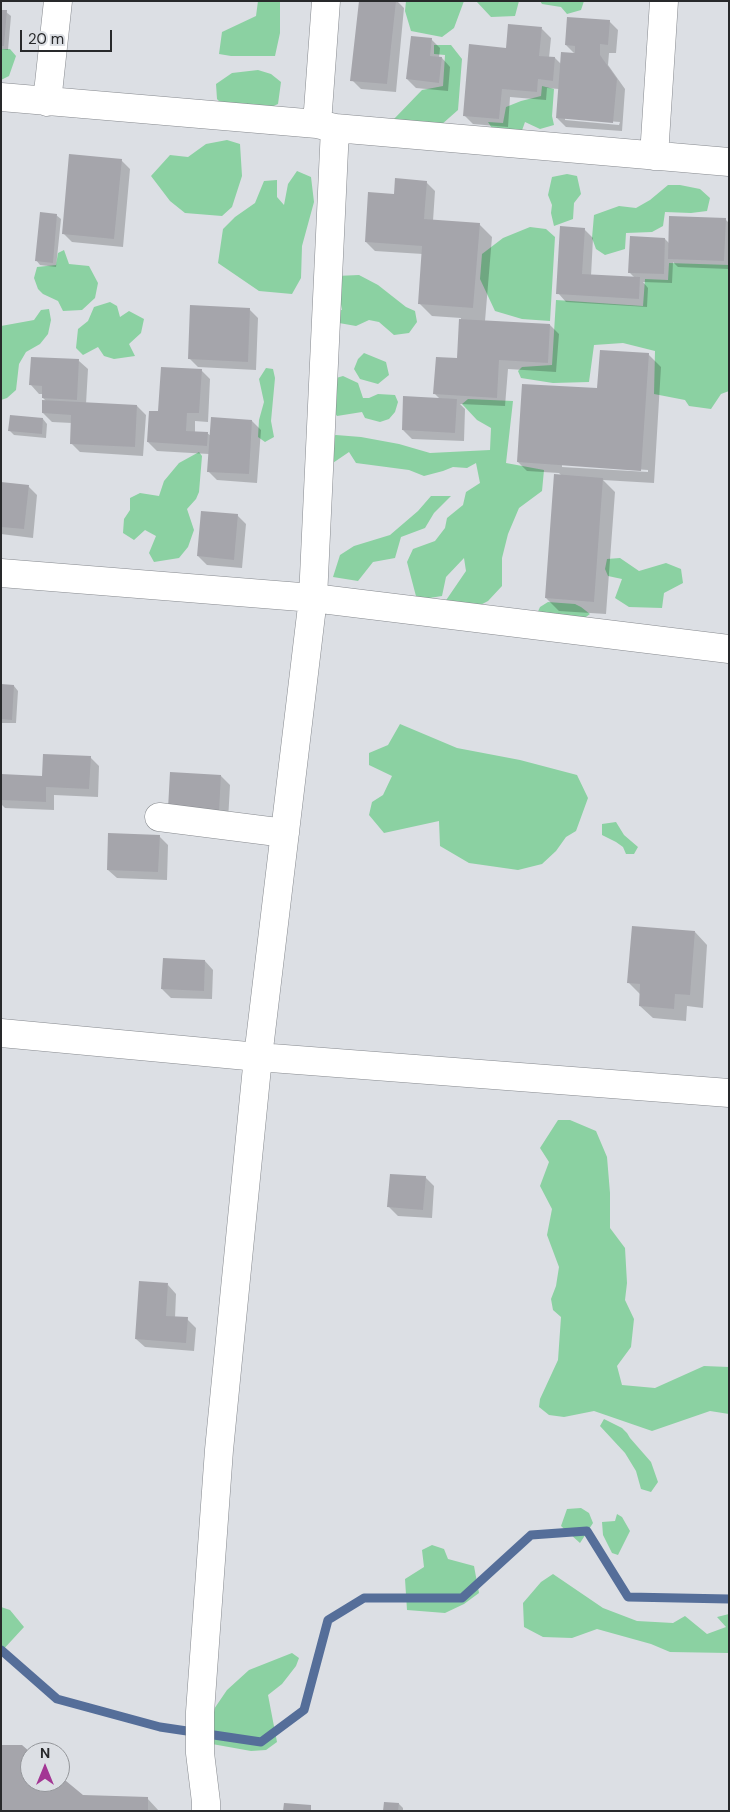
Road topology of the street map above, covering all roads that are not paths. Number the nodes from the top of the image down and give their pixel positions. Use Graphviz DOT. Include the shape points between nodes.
graph roads {
  1 [pos="58,1"];
  2 [pos="326,1"];
  3 [pos="664,1"];
  4 [pos="1,97"];
  5 [pos="47,102"];
  6 [pos="326,126"];
  7 [pos="654,156"];
  8 [pos="729,162"];
  9 [pos="1,573"];
  10 [pos="313,598"];
  11 [pos="729,649"];
  12 [pos="159,817"];
  13 [pos="285,834"];
  14 [pos="1,1032"];
  15 [pos="258,1057"];
  16 [pos="729,1093"];
  17 [pos="206,1811"];
  1 -- 5 [label="street"];
  2 -- 6 [label="street"];
  3 -- 7 [label="street"];
  4 -- 5 [label="street"];
  5 -- 6 [label="street"];
  6 -- 7 [label="street"];
  6 -- 10 [label="street"];
  7 -- 8 [label="street"];
  9 -- 10 [label="street"];
  10 -- 11 [label="street"];
  10 -- 13 [label="street"];
  12 -- 13 [label="street"];
  13 -- 15 [label="street"];
  14 -- 15 [label="street"];
  15 -- 16 [label="street"];
  15 -- 17 [label="street" via="219,1450 200,1712"];
}
